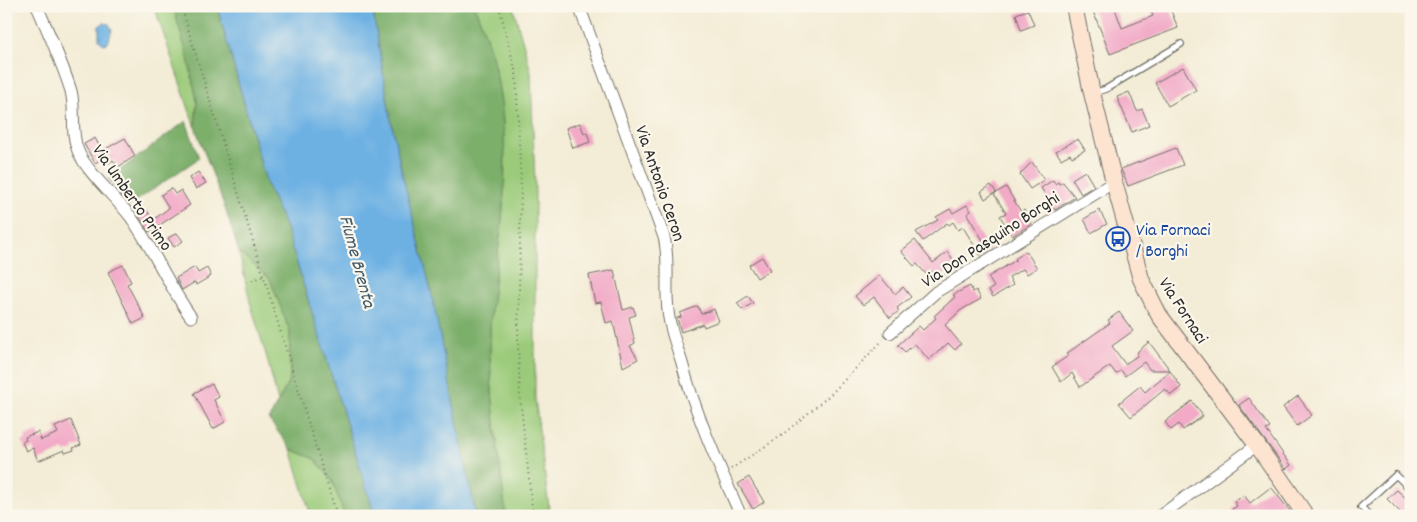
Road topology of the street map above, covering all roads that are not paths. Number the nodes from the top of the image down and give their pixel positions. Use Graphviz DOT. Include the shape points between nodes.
graph roads {
  1 [pos="37,6"];
  2 [pos="579,6"];
  3 [pos="1074,6"];
  4 [pos="1181,44"];
  5 [pos="1092,93"];
  6 [pos="1114,182"];
  7 [pos="191,317"];
  8 [pos="890,333"];
  9 [pos="1257,445"];
  10 [pos="1411,490"];
  11 [pos="741,516"];
  12 [pos="1160,516"];
  13 [pos="1306,516"];
  14 [pos="1370,516"];
  1 -- 7 [label="street, Via Umberto Primo" via="71,92 78,152 147,242"];
  2 -- 11 [label="street, Via Antonio Ceron" via="664,236 668,253 667,310 670,324 693,402"];
  3 -- 5 [label="street, Via Fornaci"];
  4 -- 5 [label="lane" via="1106,89"];
  5 -- 6 [label="street, Via Fornaci"];
  6 -- 8 [label="street, Via Don Pasquino Borghi" via="936,292"];
  6 -- 9 [label="street, Via Fornaci" via="1141,279 1154,306"];
  9 -- 12 [label="street"];
  9 -- 13 [label="street, Via Fornaci"];
  10 -- 14 [label="lane" via="1396,475 1361,507"];
}
